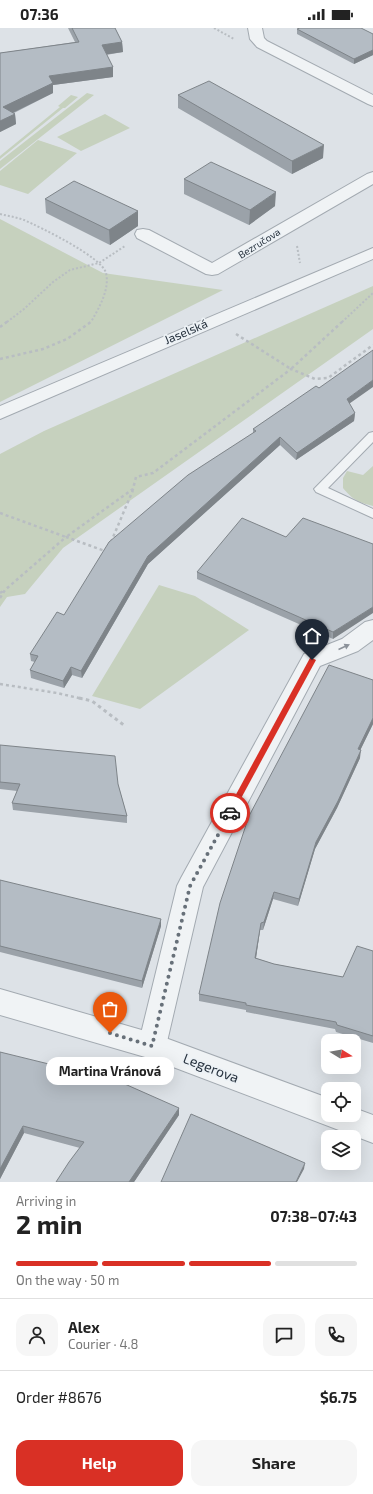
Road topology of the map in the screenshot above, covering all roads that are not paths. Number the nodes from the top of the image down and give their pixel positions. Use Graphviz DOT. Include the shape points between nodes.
graph roads {
  1 [pos="255,28"];
  2 [pos="373,101"];
  3 [pos="373,177"];
  4 [pos="143,234"];
  5 [pos="373,253"];
  6 [pos="0,414"];
  7 [pos="373,436"];
  8 [pos="373,514"];
  9 [pos="373,628"];
  10 [pos="0,1002"];
  11 [pos="152,1046"];
  12 [pos="321,1109"];
  13 [pos="354,1122"];
  14 [pos="373,1129"];
  1 -- 2 [label="street" via="257,39 262,44"];
  3 -- 4 [label="street, Bezručova" via="212,270"];
  5 -- 6 [label="street, Jaselská"];
  7 -- 8 [label="lane" via="320,489"];
  11 -- 9 [label="street, one-way" via="190,886 312,660 350,645"];
  10 -- 11 [label="street, Legerova"];
  11 -- 12 [label="street, Legerova"];
  13 -- 14 [label="street"];
}
